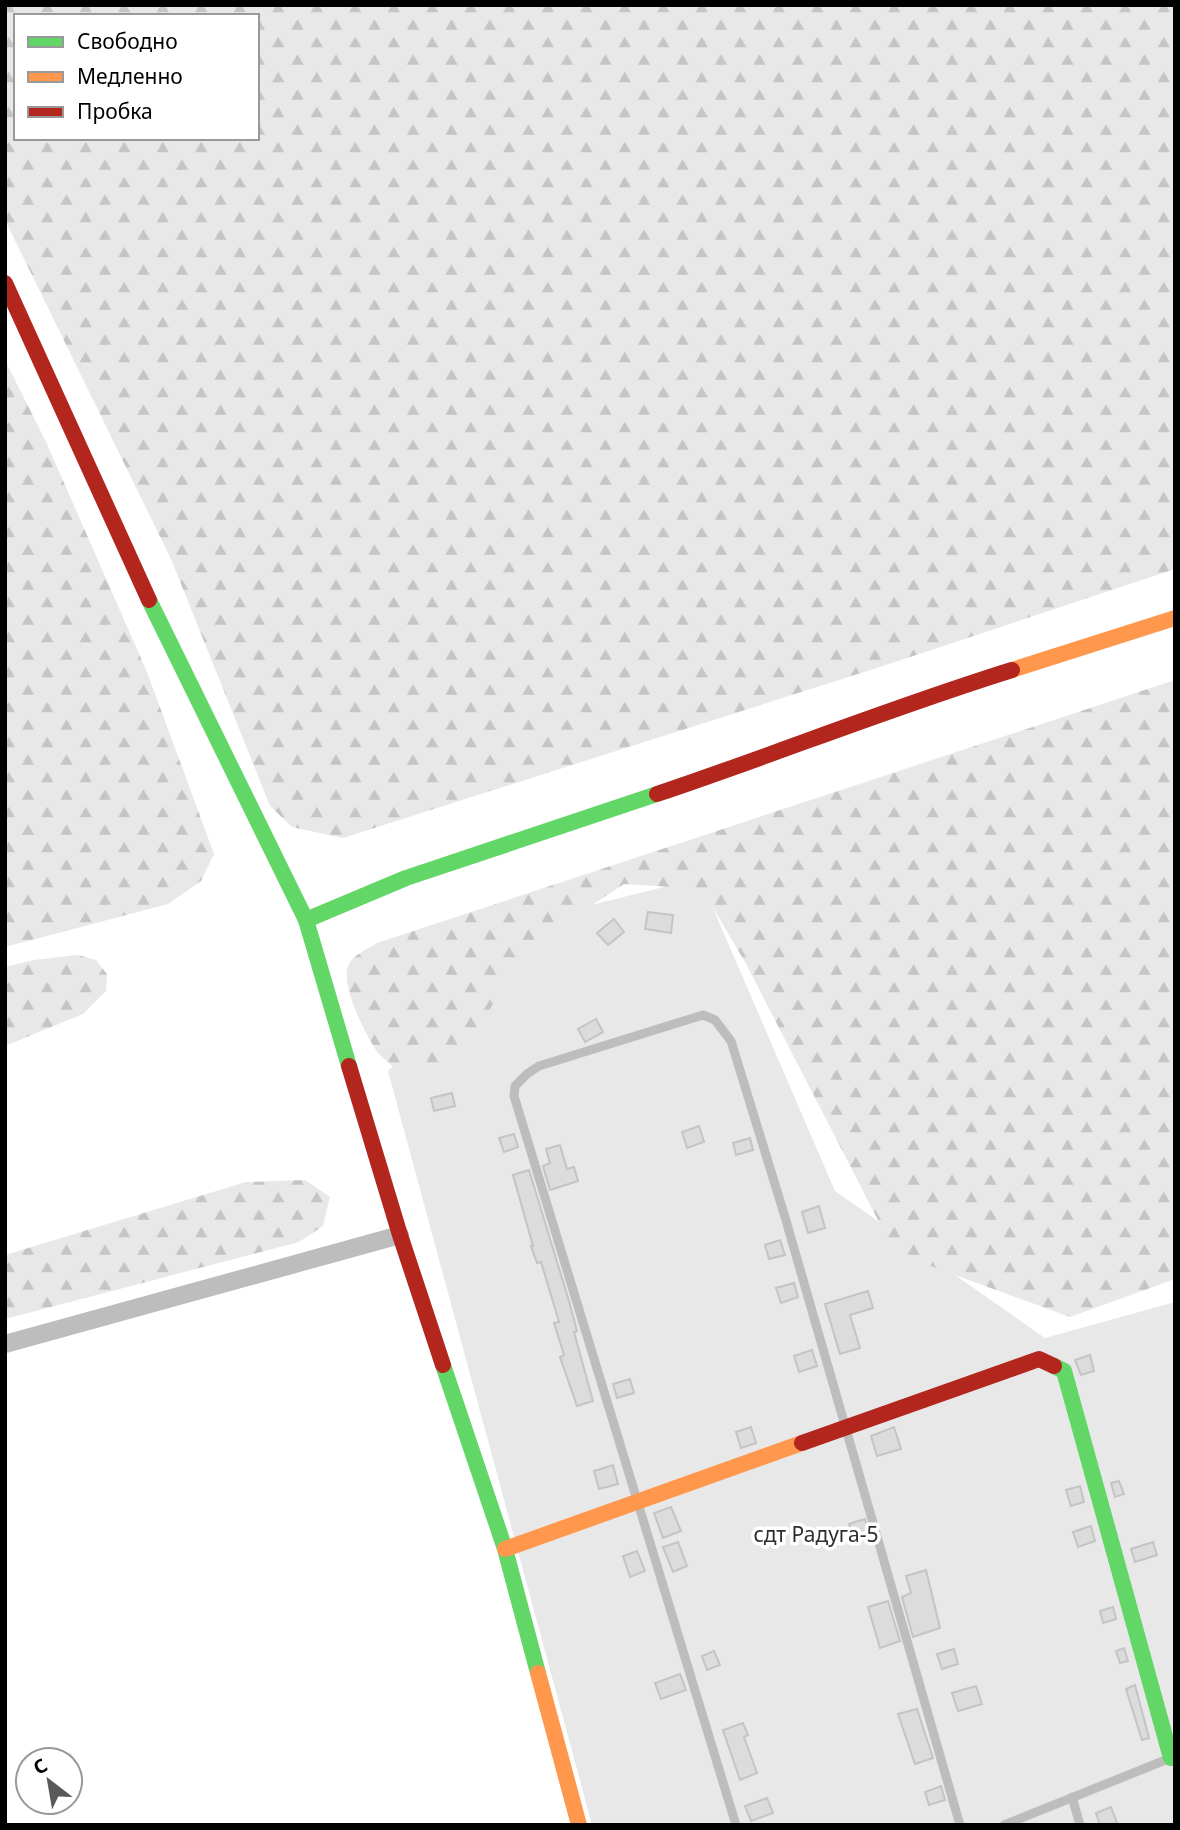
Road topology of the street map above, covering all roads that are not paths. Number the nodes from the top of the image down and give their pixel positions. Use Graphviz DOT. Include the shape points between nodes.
graph roads {
  1 [pos="5,283"];
  2 [pos="1175,618"];
  3 [pos="306,920"];
  4 [pos="400,1235"];
  5 [pos="5,1344"];
  6 [pos="847,1428"];
  7 [pos="636,1502"];
  8 [pos="505,1549"];
  9 [pos="1173,1757"];
  10 [pos="1072,1797"];
  11 [pos="579,1825"];
  12 [pos="736,1825"];
  13 [pos="960,1825"];
  14 [pos="1004,1825"];
  15 [pos="1080,1825"];
  1 -- 3 [label="street" via="161,626"];
  2 -- 3 [label="street" via="967,684 753,762 406,878"];
  3 -- 4 [label="street"];
  4 -- 5 [label="street"];
  4 -- 8 [label="street"];
  6 -- 7 [label="street"];
  6 -- 7 [label="lane" via="725,1030 703,1015 539,1066 515,1086 514,1096"];
  6 -- 9 [label="street" via="1039,1359 1064,1371"];
  6 -- 13 [label="lane"];
  7 -- 8 [label="street"];
  7 -- 12 [label="lane"];
  8 -- 11 [label="street"];
  9 -- 10 [label="lane"];
  10 -- 14 [label="lane"];
  10 -- 15 [label="lane"];
}
